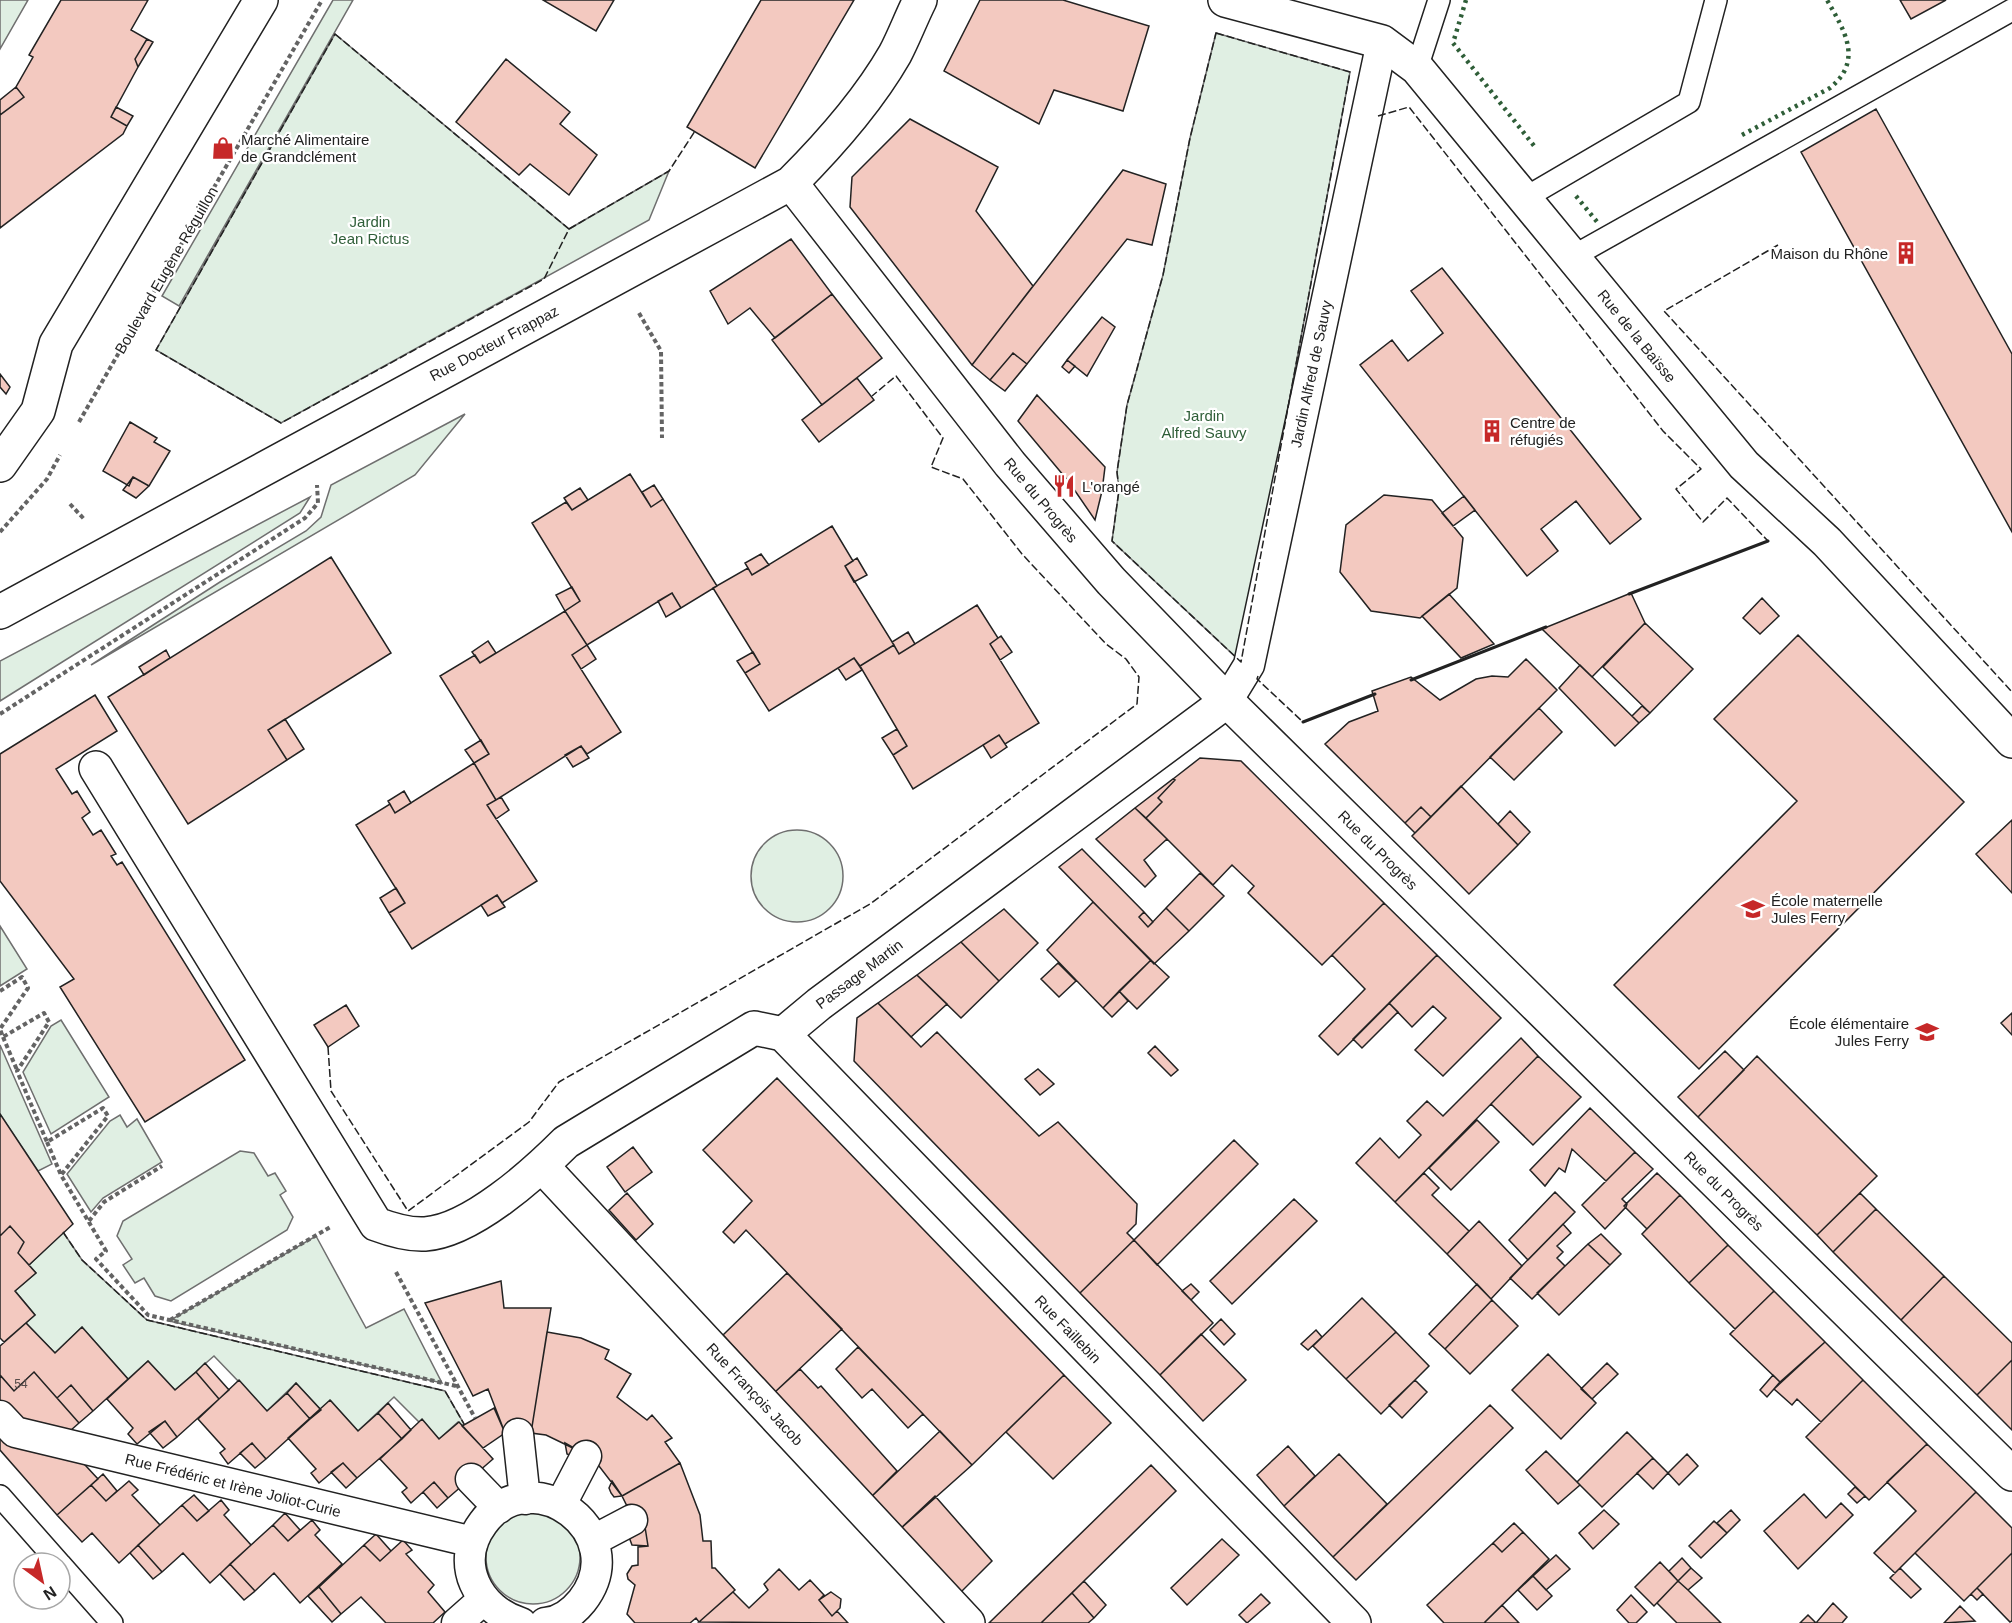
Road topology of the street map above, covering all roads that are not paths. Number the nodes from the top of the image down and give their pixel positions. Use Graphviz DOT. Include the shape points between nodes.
graph roads {
  1 [pos="261,0"];
  2 [pos="920,0"];
  3 [pos="1227,0"];
  4 [pos="1439,0"];
  5 [pos="1716,0"];
  6 [pos="2012,10"];
  7 [pos="1382,42"];
  8 [pos="1418,68"];
  9 [pos="791,183"];
  10 [pos="1525,198"];
  11 [pos="1572,257"];
  12 [pos="0,465"];
  13 [pos="0,612"];
  14 [pos="1227,701"];
  15 [pos="2012,741"];
  16 [pos="96,768"];
  17 [pos="783,1034"];
  18 [pos="542,1166"];
  19 [pos="0,1416"];
  20 [pos="518,1434"];
  21 [pos="586,1456"];
  22 [pos="2012,1474"];
  23 [pos="471,1479"];
  24 [pos="0,1496"];
  25 [pos="512,1504"];
  26 [pos="561,1504"];
  27 [pos="632,1520"];
  28 [pos="594,1540"];
  29 [pos="473,1542"];
  30 [pos="48,1551"];
  31 [pos="72,1578"];
  32 [pos="483,1600"];
  33 [pos="112,1623"];
  34 [pos="457,1623"];
  35 [pos="521,1623"];
  36 [pos="544,1623"];
  37 [pos="552,1623"];
  38 [pos="968,1623"];
  39 [pos="1353,1623"];
  1 -- 12 [label="street" via="56,344 38,411"];
  2 -- 9 [label="street, Rue Docteur Frappaz" via="895,54 867,94"];
  3 -- 7 [label="street, Rue de la Baïsse"];
  4 -- 8 [label="lane"];
  5 -- 10 [label="lane" via="1689,102"];
  6 -- 11 [label="lane"];
  7 -- 8 [label="street, Rue de la Baïsse"];
  7 -- 14 [label="street, Jardin Alfred de Sauvy" via="1249,665"];
  8 -- 10 [label="street, Rue de la Baïsse"];
  9 -- 13 [label="street, Rue Docteur Frappaz"];
  9 -- 14 [label="street, Rue du Progrès" via="1010,464 1111,581"];
  10 -- 11 [label="street, Rue de la Baïsse"];
  11 -- 15 [label="street, Rue de la Baïsse" via="1744,465 1827,543"];
  14 -- 17 [label="street, Passage Martin"];
  14 -- 22 [label="street, Rue du Progrès"];
  16 -- 18 [label="street" via="366,1209 402,1233 426,1234 480,1212"];
  17 -- 18 [label="street" via="754,1028 566,1142"];
  17 -- 39 [label="street, Rue Faillebin"];
  18 -- 38 [label="street, Rue François Jacob"];
  19 -- 29 [label="street, Rue Frédéric et Irène Joliot-Curie" via="15,1432"];
  20 -- 25 [label="street"];
  21 -- 26 [label="street"];
  23 -- 25 [label="street"];
  24 -- 30 [label="lane"];
  25 -- 26 [label="street" via="543,1498"];
  25 -- 29 [label="street" via="483,1522"];
  26 -- 28 [label="street" via="581,1518"];
  27 -- 28 [label="street"];
  28 -- 37 [label="street" via="597,1565 590,1590 575,1610"];
  29 -- 32 [label="street" via="471,1573"];
  31 -- 33 [label="lane"];
  32 -- 34 [label="street"];
  32 -- 35 [label="street" via="502,1617"];
  36 -- 37 [label="street"];
}
